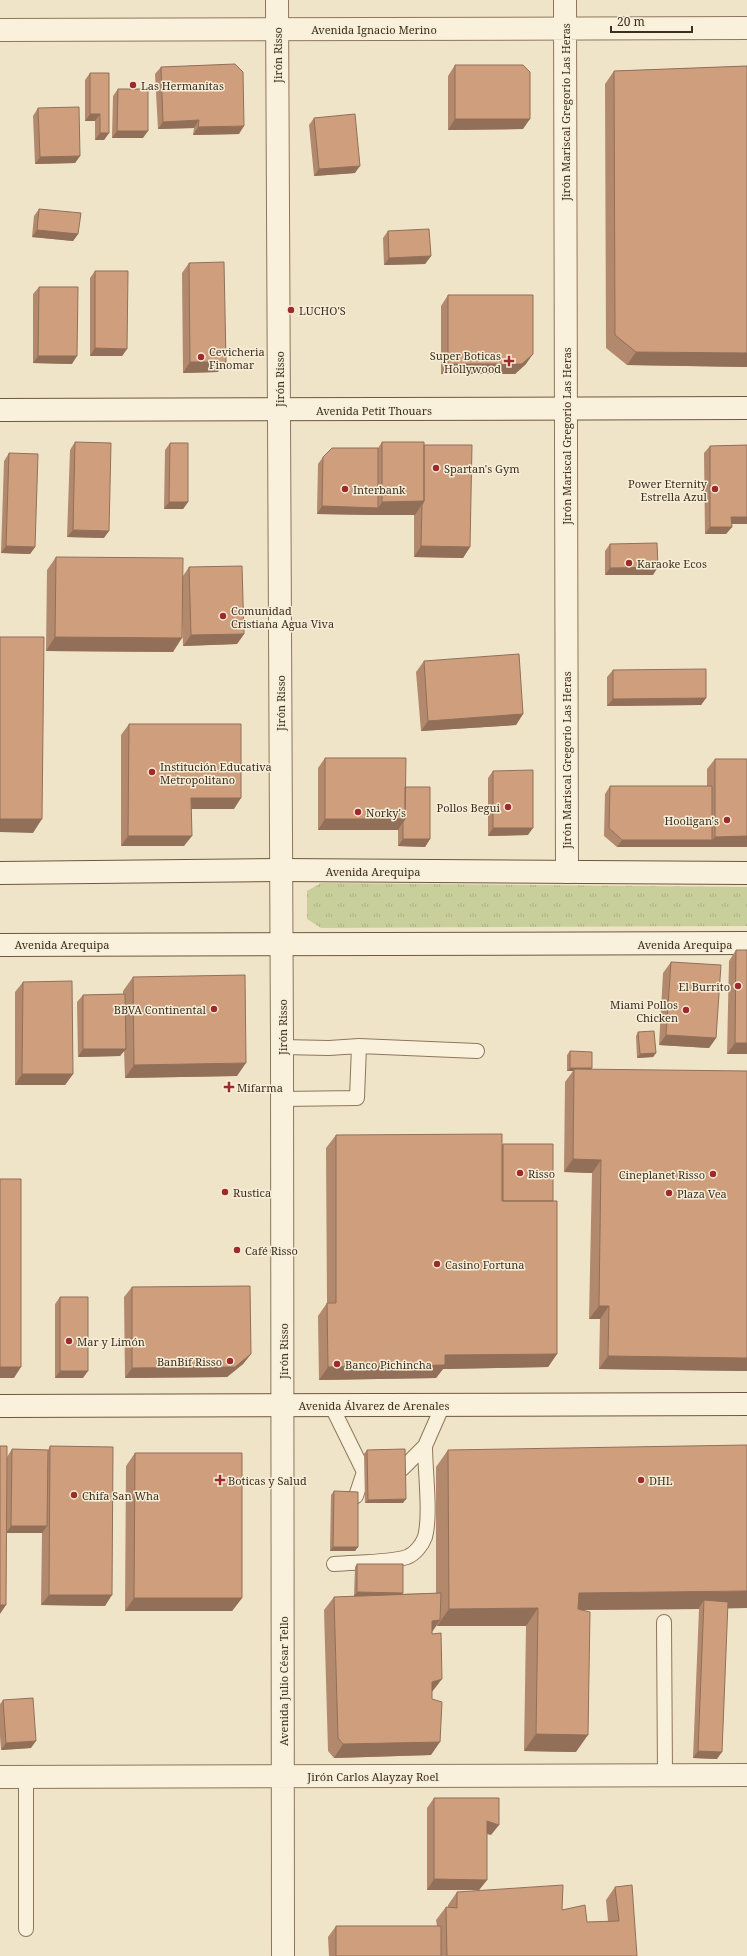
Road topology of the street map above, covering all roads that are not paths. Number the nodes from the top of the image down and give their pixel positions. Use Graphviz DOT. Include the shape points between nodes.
graph roads {
  1 [pos="277,0"];
  2 [pos="565,0"];
  3 [pos="747,28"];
  4 [pos="277,29"];
  5 [pos="565,29"];
  6 [pos="0,30"];
  7 [pos="566,408"];
  8 [pos="747,408"];
  9 [pos="0,410"];
  10 [pos="279,410"];
  11 [pos="281,870"];
  12 [pos="567,872"];
  13 [pos="0,873"];
  14 [pos="747,873"];
  15 [pos="747,943"];
  16 [pos="281,944"];
  17 [pos="0,945"];
  18 [pos="359,1046"];
  19 [pos="282,1047"];
  20 [pos="477,1051"];
  21 [pos="282,1099"];
  22 [pos="747,1404"];
  23 [pos="283,1405"];
  24 [pos="331,1405"];
  25 [pos="443,1405"];
  26 [pos="0,1406"];
  27 [pos="425,1446"];
  28 [pos="402,1469"];
  29 [pos="356,1496"];
  30 [pos="334,1564"];
  31 [pos="664,1622"];
  32 [pos="665,1775"];
  33 [pos="747,1775"];
  34 [pos="283,1776"];
  35 [pos="0,1777"];
  36 [pos="26,1777"];
  37 [pos="26,1929"];
  38 [pos="283,1956"];
  1 -- 4 [label="street, Jirón Risso"];
  2 -- 5 [label="street, Jirón Mariscal Gregorio Las Heras"];
  3 -- 5 [label="street, Avenida Ignacio Merino"];
  4 -- 5 [label="street, Avenida Ignacio Merino"];
  4 -- 6 [label="street, Avenida Ignacio Merino"];
  4 -- 10 [label="street, Jirón Risso"];
  5 -- 7 [label="street, Jirón Mariscal Gregorio Las Heras"];
  7 -- 8 [label="street, Avenida Petit Thouars"];
  7 -- 10 [label="street, Avenida Petit Thouars"];
  7 -- 12 [label="street, Jirón Mariscal Gregorio Las Heras"];
  9 -- 10 [label="street, Avenida Petit Thouars"];
  10 -- 11 [label="street, Jirón Risso"];
  11 -- 12 [label="street, Avenida Arequipa"];
  11 -- 13 [label="street, Avenida Arequipa"];
  11 -- 16 [label="street, Jirón Risso"];
  12 -- 14 [label="street, Avenida Arequipa"];
  15 -- 16 [label="street, Avenida Arequipa"];
  16 -- 17 [label="street, Avenida Arequipa"];
  16 -- 19 [label="street, Jirón Risso"];
  18 -- 19 [label="lane"];
  18 -- 20 [label="lane"];
  18 -- 21 [label="lane" via="357,1098"];
  19 -- 21 [label="street, Jirón Risso"];
  21 -- 23 [label="street, Jirón Risso"];
  22 -- 25 [label="street, Avenida Álvarez de Arenales"];
  23 -- 24 [label="street, Avenida Álvarez de Arenales"];
  23 -- 26 [label="street, Avenida Álvarez de Arenales"];
  23 -- 34 [label="street, Avenida Julio César Tello"];
  24 -- 25 [label="street, Avenida Álvarez de Arenales"];
  24 -- 29 [label="lane" via="364,1472"];
  25 -- 27 [label="lane"];
  27 -- 28 [label="lane"];
  27 -- 30 [label="lane" via="428,1524 425,1538 417,1551 408,1557 397,1559"];
  31 -- 32 [label="lane"];
  32 -- 33 [label="street, Jirón Carlos Alayzay Roel"];
  32 -- 34 [label="street, Jirón Carlos Alayzay Roel"];
  34 -- 36 [label="street, Jirón Carlos Alayzay Roel"];
  34 -- 38 [label="street, Avenida Julio César Tello"];
  35 -- 36 [label="street, Jirón Carlos Alayzay Roel"];
  36 -- 37 [label="lane"];
}
